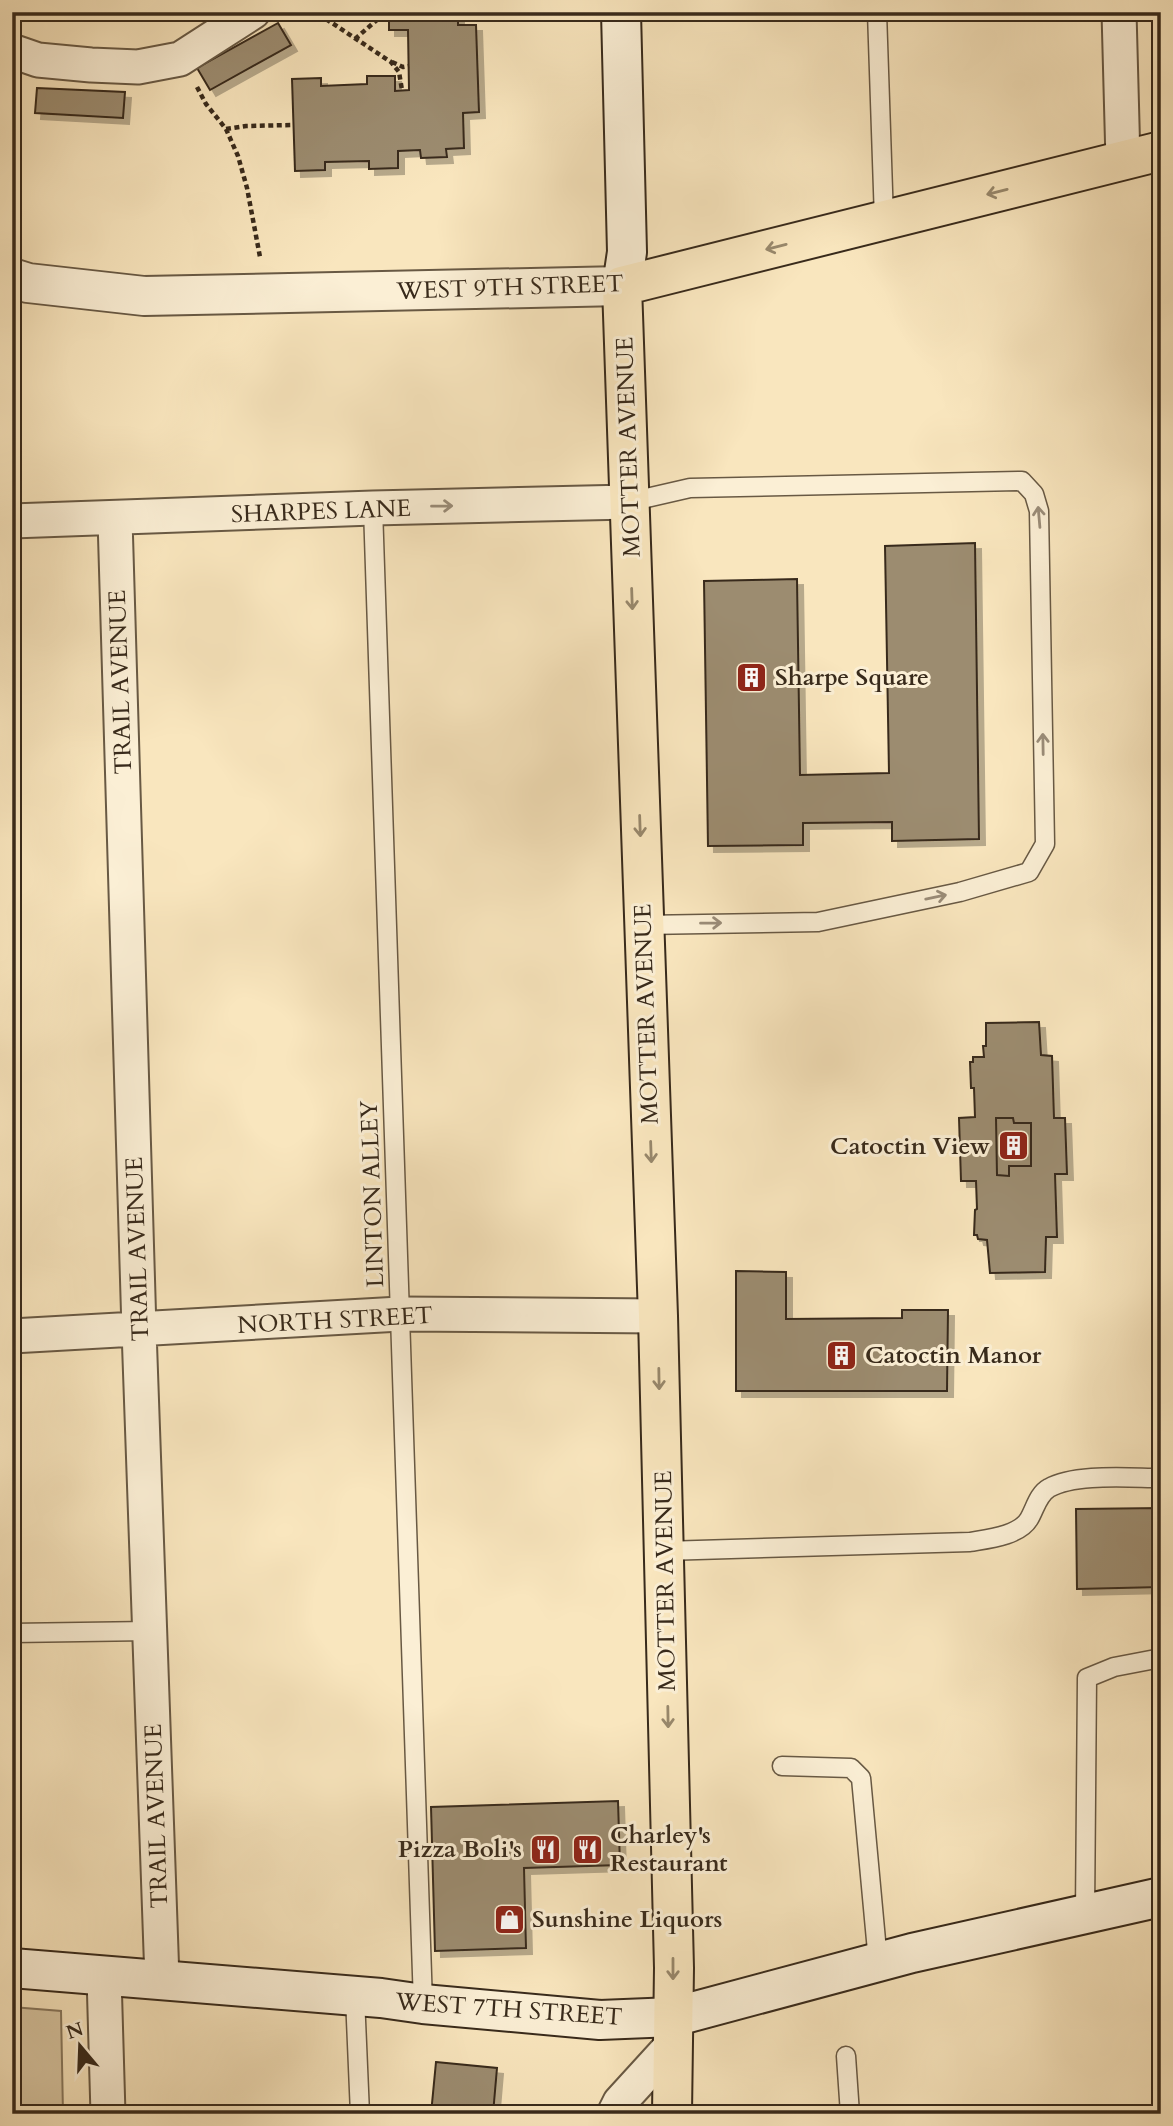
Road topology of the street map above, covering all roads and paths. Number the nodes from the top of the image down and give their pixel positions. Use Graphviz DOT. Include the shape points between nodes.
graph roads {
  1 [pos="253,12"];
  2 [pos="386,12"];
  3 [pos="621,12"];
  4 [pos="877,12"];
  5 [pos="1119,12"];
  6 [pos="326,19"];
  7 [pos="355,39"];
  8 [pos="12,51"];
  9 [pos="180,59"];
  10 [pos="391,62"];
  11 [pos="409,66"];
  12 [pos="402,90"];
  13 [pos="293,125"];
  14 [pos="226,128"];
  15 [pos="1161,151"];
  16 [pos="1123,161"];
  17 [pos="884,220"];
  18 [pos="260,257"];
  19 [pos="12,278"];
  20 [pos="622,286"];
  21 [pos="629,502"];
  22 [pos="373,508"];
  23 [pos="115,519"];
  24 [pos="12,521"];
  25 [pos="643,925"];
  26 [pos="400,1314"];
  27 [pos="658,1316"];
  28 [pos="139,1330"];
  29 [pos="12,1336"];
  30 [pos="1161,1478"];
  31 [pos="664,1550"];
  32 [pos="149,1631"];
  33 [pos="12,1633"];
  34 [pos="1161,1658"];
  35 [pos="782,1766"];
  36 [pos="1161,1897"];
  37 [pos="1085,1914"];
  38 [pos="878,1962"];
  39 [pos="12,1968"];
  40 [pos="104,1976"];
  41 [pos="162,1979"];
  42 [pos="355,1997"];
  43 [pos="423,2004"];
  44 [pos="672,2031"];
  45 [pos="846,2056"];
  46 [pos="108,2114"];
  47 [pos="360,2114"];
  48 [pos="614,2114"];
  49 [pos="672,2114"];
  50 [pos="850,2114"];
  1 -- 9 [label="street"];
  2 -- 7 [label="path"];
  3 -- 20 [label="main road, MOTTER AVENUE" via="627,252"];
  4 -- 17 [label="lane"];
  5 -- 16 [label="street"];
  6 -- 7 [label="path"];
  7 -- 10 [label="path"];
  8 -- 9 [label="street" via="38,60 91,65 138,67"];
  9 -- 14 [label="path"];
  10 -- 11 [label="path"];
  10 -- 12 [label="path" via="399,72"];
  13 -- 14 [label="path"];
  14 -- 18 [label="path" via="247,188"];
  15 -- 16 [label="main road, WEST 9TH STREET"];
  16 -- 17 [label="main road, WEST 9TH STREET, one-way"];
  17 -- 20 [label="main road, WEST 9TH STREET, one-way"];
  19 -- 20 [label="main road, WEST 9TH STREET" via="144,296"];
  20 -- 21 [label="main road, MOTTER AVENUE"];
  22 -- 21 [label="street, SHARPES LANE, one-way"];
  21 -- 25 [label="main road, MOTTER AVENUE, one-way"];
  25 -- 21 [label="lane, one-way" via="818,922 960,892 1029,872 1045,844 1039,511 1034,494 1022,481 690,488"];
  22 -- 23 [label="street, SHARPES LANE"];
  22 -- 26 [label="lane, LINTON ALLEY"];
  23 -- 24 [label="street, SHARPES LANE"];
  23 -- 28 [label="street, TRAIL AVENUE"];
  25 -- 27 [label="main road, MOTTER AVENUE, one-way"];
  26 -- 27 [label="street, NORTH STREET"];
  26 -- 28 [label="street, NORTH STREET"];
  26 -- 43 [label="lane, LINTON ALLEY"];
  27 -- 31 [label="main road, MOTTER AVENUE, one-way"];
  28 -- 29 [label="street, NORTH STREET"];
  28 -- 32 [label="street, TRAIL AVENUE"];
  30 -- 31 [label="lane" via="1067,1480 1046,1489 1028,1522 1006,1535 970,1542"];
  31 -- 44 [label="main road, MOTTER AVENUE, one-way"];
  32 -- 33 [label="lane"];
  32 -- 41 [label="street, TRAIL AVENUE"];
  34 -- 37 [label="lane" via="1114,1667 1087,1678"];
  35 -- 38 [label="lane" via="851,1768 861,1778"];
  36 -- 37 [label="main road, WEST 7TH STREET"];
  37 -- 38 [label="main road, WEST 7TH STREET"];
  38 -- 44 [label="main road, WEST 7TH STREET"];
  39 -- 40 [label="main road, WEST 7TH STREET"];
  40 -- 41 [label="main road, WEST 7TH STREET"];
  40 -- 46 [label="street"];
  41 -- 42 [label="main road, WEST 7TH STREET"];
  42 -- 43 [label="main road, WEST 7TH STREET"];
  42 -- 47 [label="lane"];
  43 -- 44 [label="main road, WEST 7TH STREET"];
  44 -- 48 [label="street"];
  44 -- 49 [label="main road, MOTTER AVENUE"];
  45 -- 50 [label="lane"];
}
